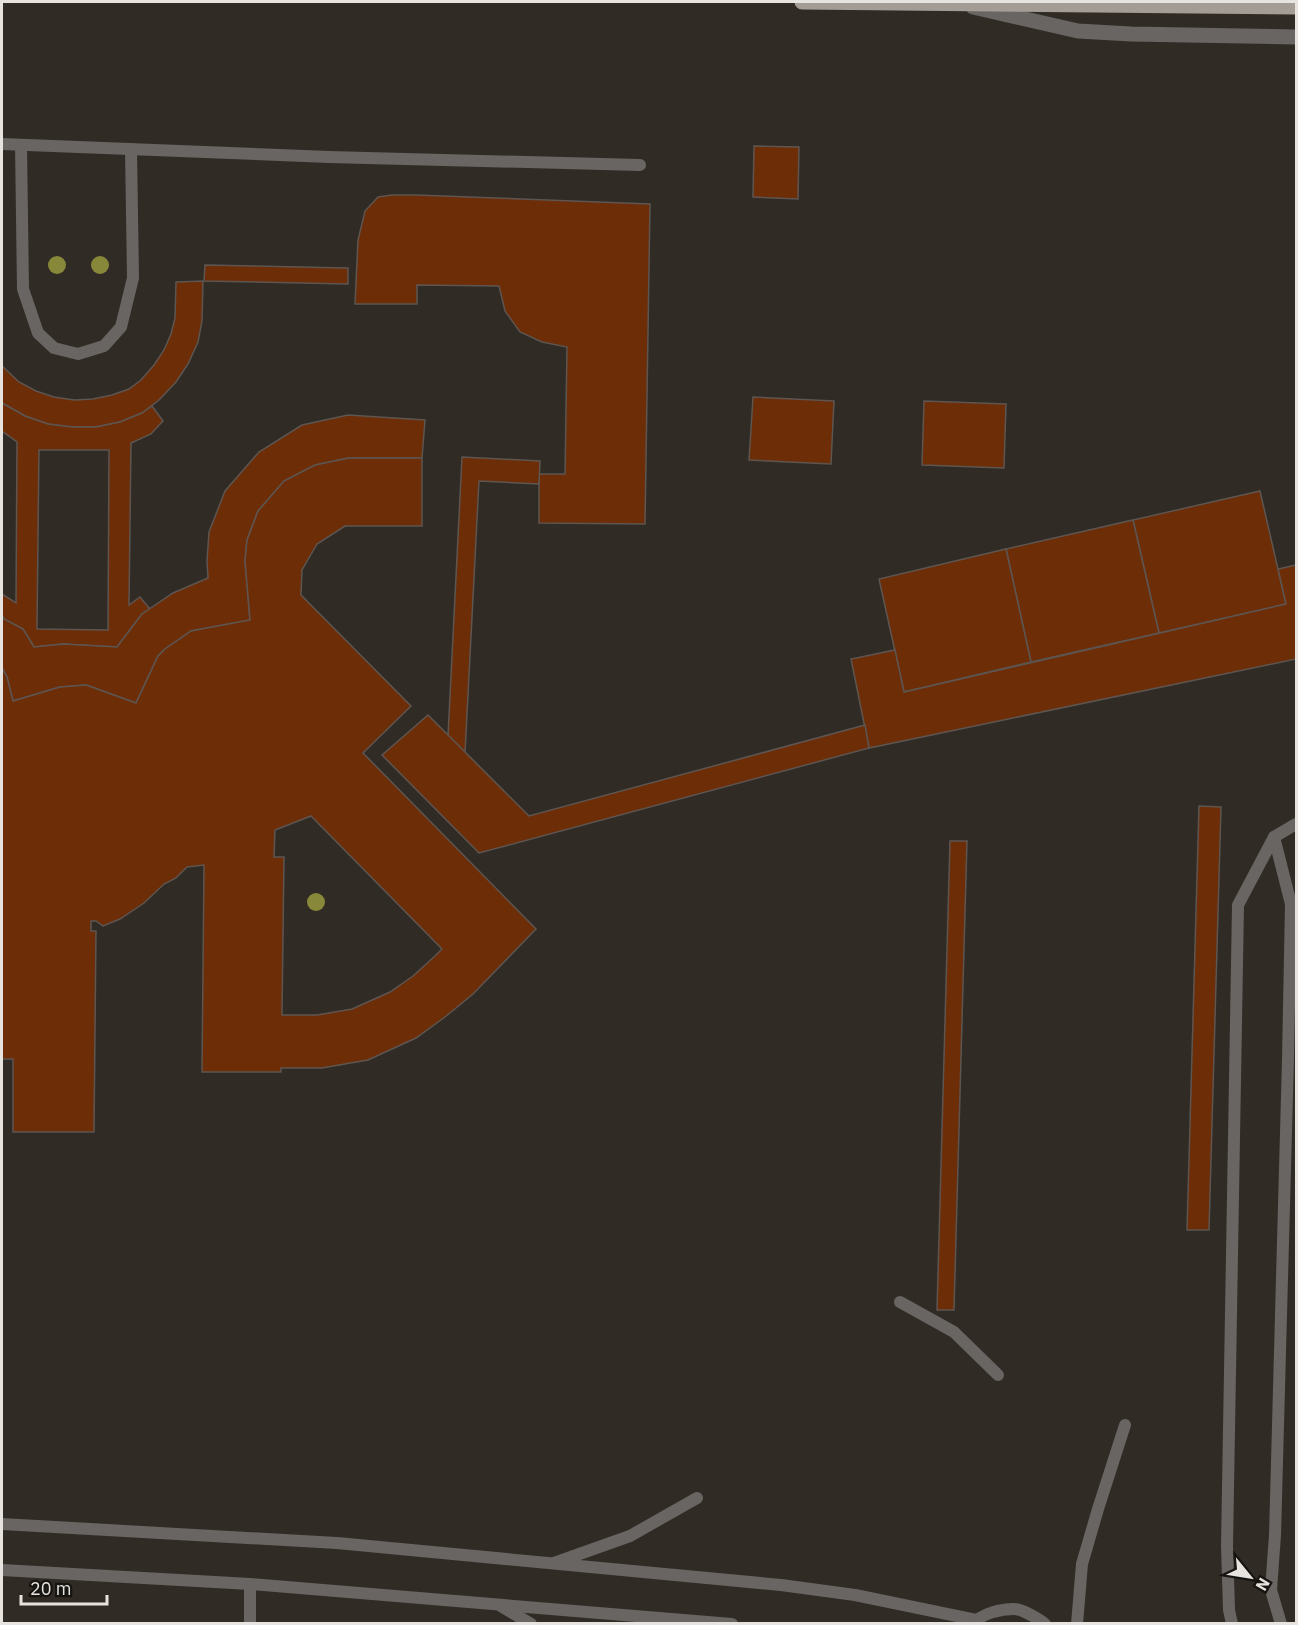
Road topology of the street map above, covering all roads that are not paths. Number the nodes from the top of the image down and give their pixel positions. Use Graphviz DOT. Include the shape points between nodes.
graph roads {
  1 [pos="802,2"];
  2 [pos="958,4"];
  3 [pos="1296,7"];
  4 [pos="1296,37"];
  5 [pos="2,144"];
  6 [pos="21,145"];
  7 [pos="131,149"];
  8 [pos="640,165"];
  9 [pos="1296,824"];
  10 [pos="1274,837"];
  11 [pos="900,1302"];
  12 [pos="998,1375"];
  13 [pos="1125,1425"];
  14 [pos="697,1498"];
  15 [pos="2,1524"];
  16 [pos="551,1564"];
  17 [pos="2,1570"];
  18 [pos="250,1584"];
  19 [pos="498,1604"];
  20 [pos="975,1622"];
  21 [pos="250,1623"];
  22 [pos="531,1623"];
  23 [pos="732,1623"];
  24 [pos="1045,1623"];
  25 [pos="1077,1623"];
  26 [pos="1232,1623"];
  27 [pos="1281,1623"];
  1 -- 2 [label="main road"];
  2 -- 3 [label="main road"];
  2 -- 4 [label="street" via="1078,31"];
  5 -- 6 [label="lane"];
  6 -- 7 [label="lane"];
  6 -- 7 [label="lane" via="23,289 38,333 54,348 78,354 104,346 121,327 133,278"];
  7 -- 8 [label="lane"];
  9 -- 10 [label="lane"];
  10 -- 26 [label="lane" via="1238,905 1227,1546"];
  10 -- 27 [label="lane" via="1291,904 1271,1590"];
  11 -- 12 [label="lane" via="954,1332"];
  13 -- 25 [label="lane" via="1082,1564"];
  14 -- 16 [label="lane" via="630,1536"];
  15 -- 16 [label="lane" via="337,1543"];
  16 -- 20 [label="lane" via="855,1595"];
  17 -- 18 [label="lane"];
  18 -- 19 [label="lane"];
  18 -- 21 [label="lane"];
  19 -- 22 [label="lane"];
  19 -- 23 [label="lane"];
  20 -- 24 [label="lane" via="986,1614 1016,1609"];
}
